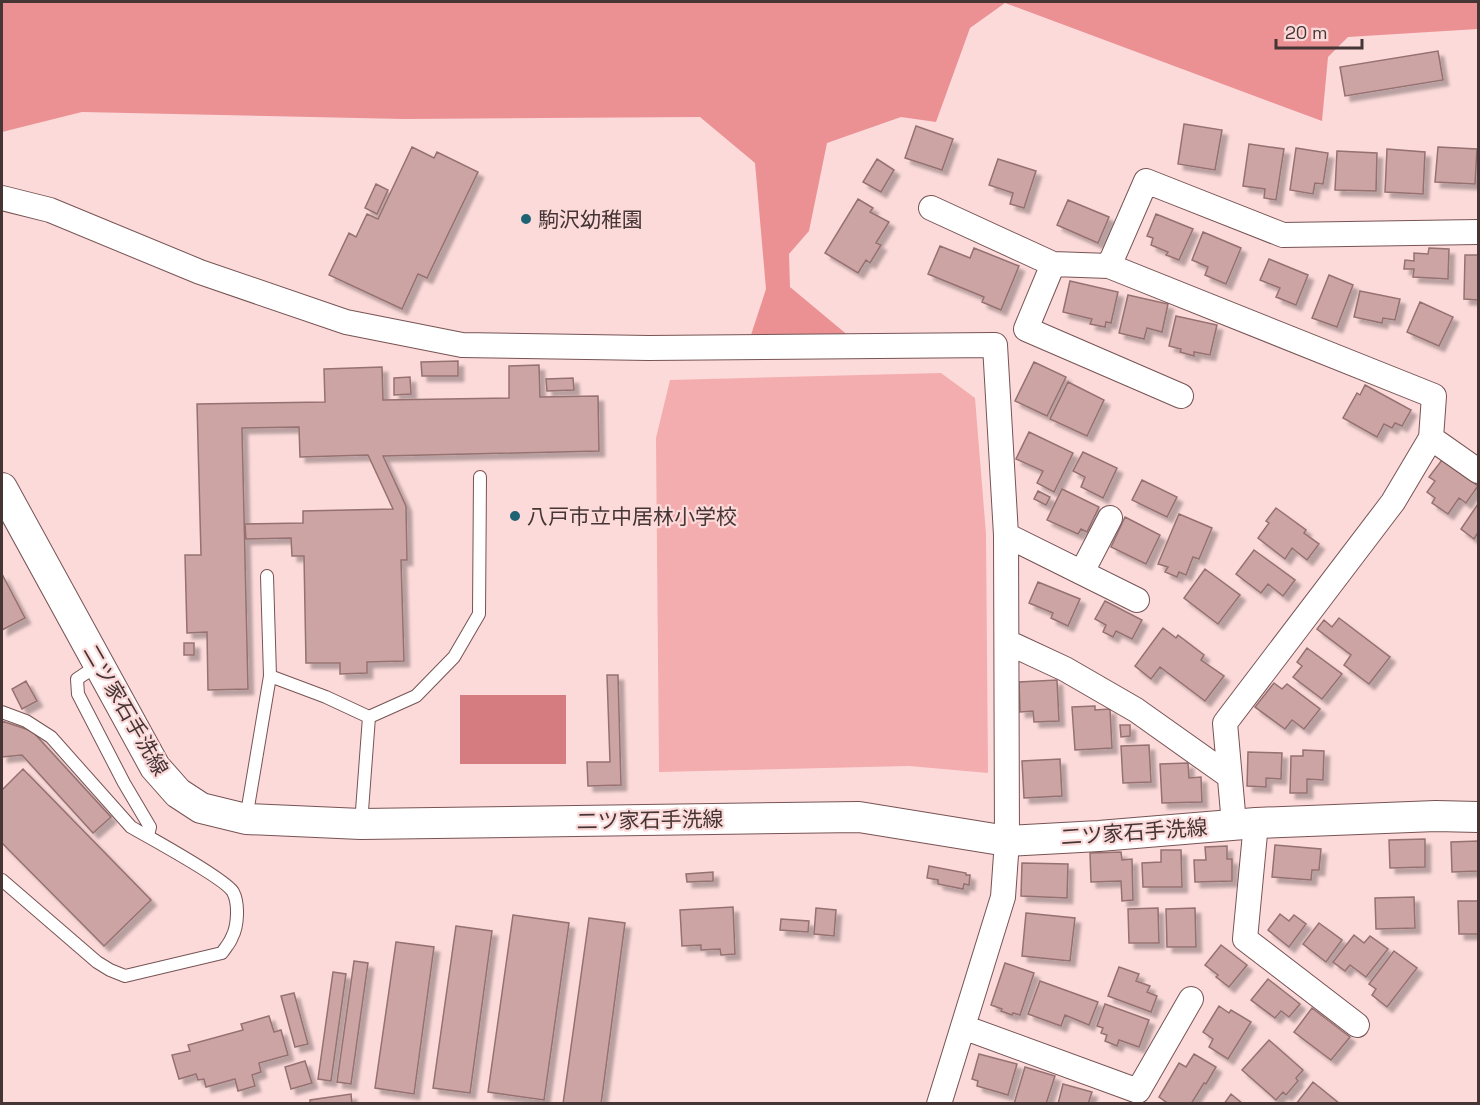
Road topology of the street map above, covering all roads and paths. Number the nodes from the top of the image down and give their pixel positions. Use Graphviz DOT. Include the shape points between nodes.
graph roads {
  1 [pos="2,198"];
  2 [pos="930,208"];
  3 [pos="1479,232"];
  4 [pos="1053,264"];
  5 [pos="1109,266"];
  6 [pos="1181,396"];
  7 [pos="1431,438"];
  8 [pos="1479,471"];
  9 [pos="480,477"];
  10 [pos="2,488"];
  11 [pos="1110,518"];
  12 [pos="1006,535"];
  13 [pos="1082,572"];
  14 [pos="267,576"];
  15 [pos="1137,600"];
  16 [pos="1007,642"];
  17 [pos="98,665"];
  18 [pos="270,676"];
  19 [pos="2,712"];
  20 [pos="369,717"];
  21 [pos="1229,776"];
  22 [pos="1479,817"];
  23 [pos="246,819"];
  24 [pos="1245,823"];
  25 [pos="361,824"];
  26 [pos="148,836"];
  27 [pos="1007,841"];
  28 [pos="2,880"];
  29 [pos="1191,999"];
  30 [pos="1357,1025"];
  31 [pos="963,1027"];
  32 [pos="939,1104"];
  1 -- 12 [label="street" via="50,210 200,272 346,322 462,345 995,345"];
  2 -- 4 [label="street"];
  3 -- 5 [label="street" via="1282,235 1146,181"];
  4 -- 5 [label="street"];
  4 -- 6 [label="street" via="1026,329"];
  5 -- 7 [label="street" via="1434,396"];
  7 -- 8 [label="street"];
  7 -- 21 [label="street" via="1393,502 1225,723"];
  9 -- 20 [label="lane" via="479,614 454,657 416,696"];
  10 -- 17 [label="street, 二ツ家石手洗線"];
  11 -- 13 [label="street"];
  12 -- 13 [label="street"];
  12 -- 16 [label="street"];
  13 -- 15 [label="street"];
  14 -- 18 [label="lane"];
  16 -- 21 [label="street" via="1065,669 1136,710"];
  16 -- 27 [label="street"];
  17 -- 23 [label="street, 二ツ家石手洗線" via="155,767 178,793 201,808"];
  17 -- 26 [label="lane" via="77,679 78,694 150,827"];
  18 -- 20 [label="lane"];
  18 -- 23 [label="lane"];
  19 -- 26 [label="lane" via="51,736 131,827"];
  20 -- 25 [label="lane"];
  21 -- 24 [label="street"];
  22 -- 24 [label="street, 二ツ家石手洗線"];
  23 -- 25 [label="street, 二ツ家石手洗線"];
  24 -- 27 [label="street, 二ツ家石手洗線"];
  24 -- 30 [label="street" via="1245,939"];
  25 -- 27 [label="street, 二ツ家石手洗線" via="860,817"];
  26 -- 28 [label="lane" via="232,890 237,911 233,937 222,953 125,976 97,962"];
  27 -- 31 [label="street" via="1003,897"];
  29 -- 31 [label="street" via="1138,1091"];
  31 -- 32 [label="street"];
}
